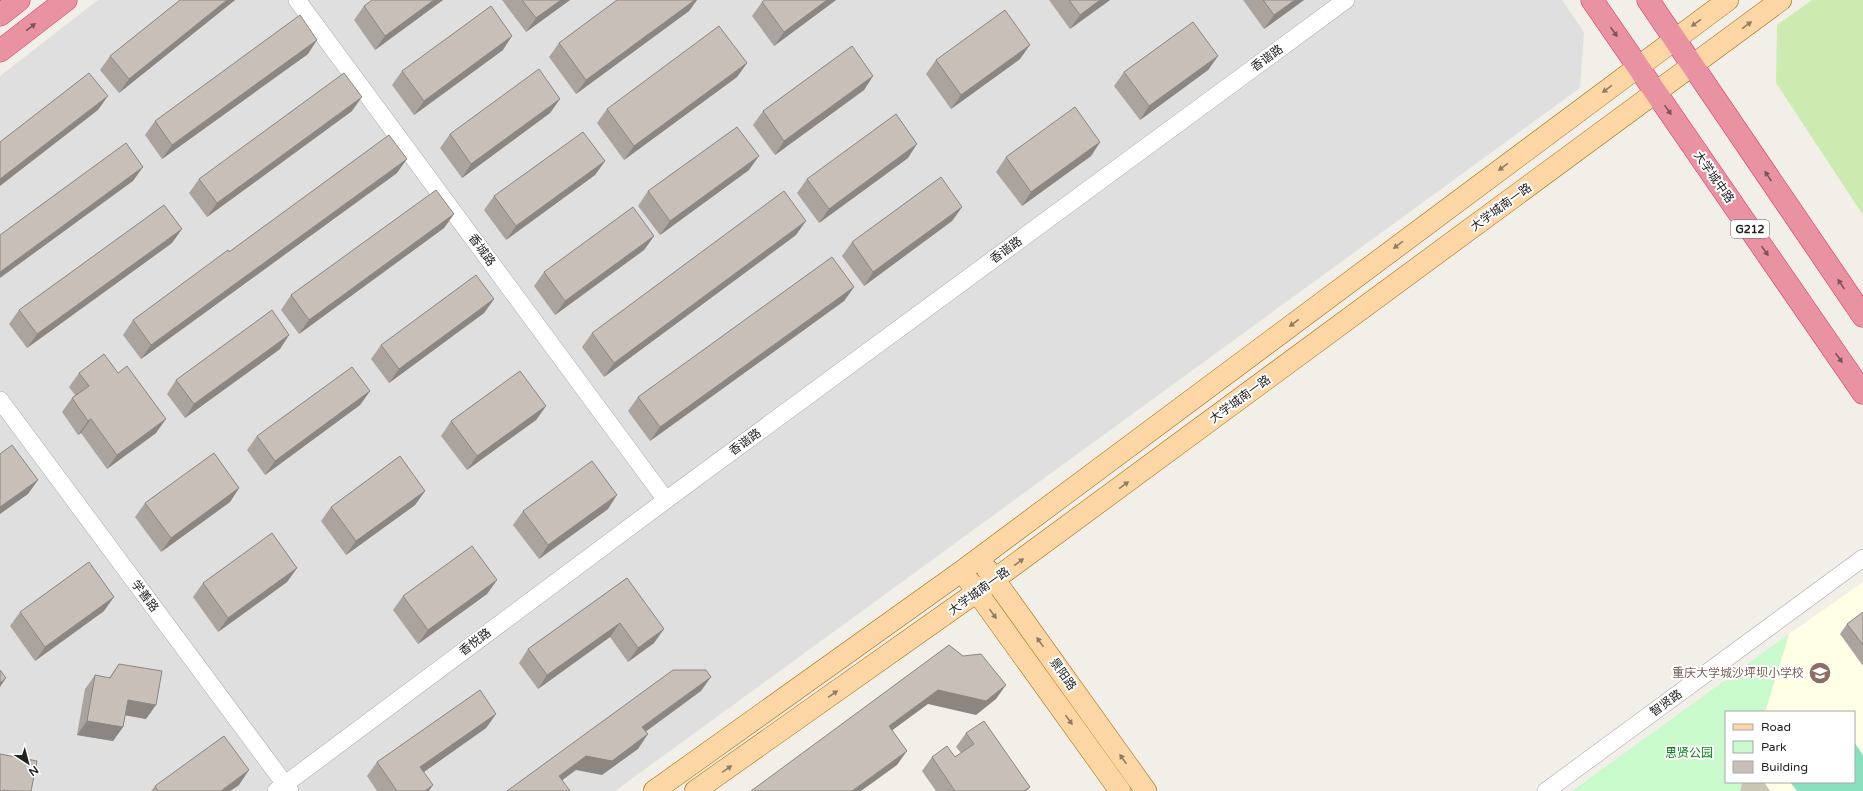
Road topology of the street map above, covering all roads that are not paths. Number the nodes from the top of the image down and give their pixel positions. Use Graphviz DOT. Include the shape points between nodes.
graph roads {
  1 [pos="19,0"];
  2 [pos="66,0"];
  3 [pos="297,0"];
  4 [pos="1346,0"];
  5 [pos="1592,0"];
  6 [pos="1648,0"];
  7 [pos="1728,0"];
  8 [pos="1781,0"];
  9 [pos="0,15"];
  10 [pos="1675,39"];
  11 [pos="0,51"];
  12 [pos="1693,65"];
  13 [pos="1638,66"];
  14 [pos="1656,92"];
  15 [pos="1863,316"];
  16 [pos="1863,393"];
  17 [pos="0,400"];
  18 [pos="666,500"];
  19 [pos="978,558"];
  20 [pos="1863,558"];
  21 [pos="962,571"];
  22 [pos="995,580"];
  23 [pos="978,592"];
  24 [pos="283,789"];
  25 [pos="654,791"];
  26 [pos="695,791"];
  27 [pos="1120,791"];
  28 [pos="1146,791"];
  29 [pos="1546,791"];
  1 -- 9 [label="highway"];
  11 -- 2 [label="highway, one-way"];
  3 -- 18 [label="street, 香城路"];
  4 -- 18 [label="street, 香谐路"];
  5 -- 13 [label="highway, 大学城中路, one-way"];
  6 -- 10 [label="highway"];
  7 -- 10 [label="main road, one-way"];
  12 -- 8 [label="main road, 大学城南一路, one-way"];
  10 -- 12 [label="highway"];
  10 -- 13 [label="main road"];
  12 -- 14 [label="main road, 大学城南一路"];
  15 -- 12 [label="highway, one-way"];
  13 -- 14 [label="highway, 大学城中路 / G212"];
  13 -- 19 [label="main road, one-way"];
  14 -- 16 [label="highway, 大学城中路 / G212, one-way"];
  22 -- 14 [label="main road, 大学城南一路, one-way"];
  17 -- 24 [label="street, 学善路"];
  18 -- 24 [label="street, 香悦路"];
  19 -- 21 [label="main road"];
  19 -- 22 [label="main road, 景阳路"];
  20 -- 29 [label="street, 智贤路"];
  21 -- 23 [label="main road, 景阳路"];
  21 -- 25 [label="main road"];
  22 -- 23 [label="main road, 大学城南一路"];
  28 -- 22 [label="main road, 景阳路, one-way"];
  26 -- 23 [label="main road, 大学城南一路, one-way"];
  23 -- 27 [label="main road, 景阳路, one-way"];
}
